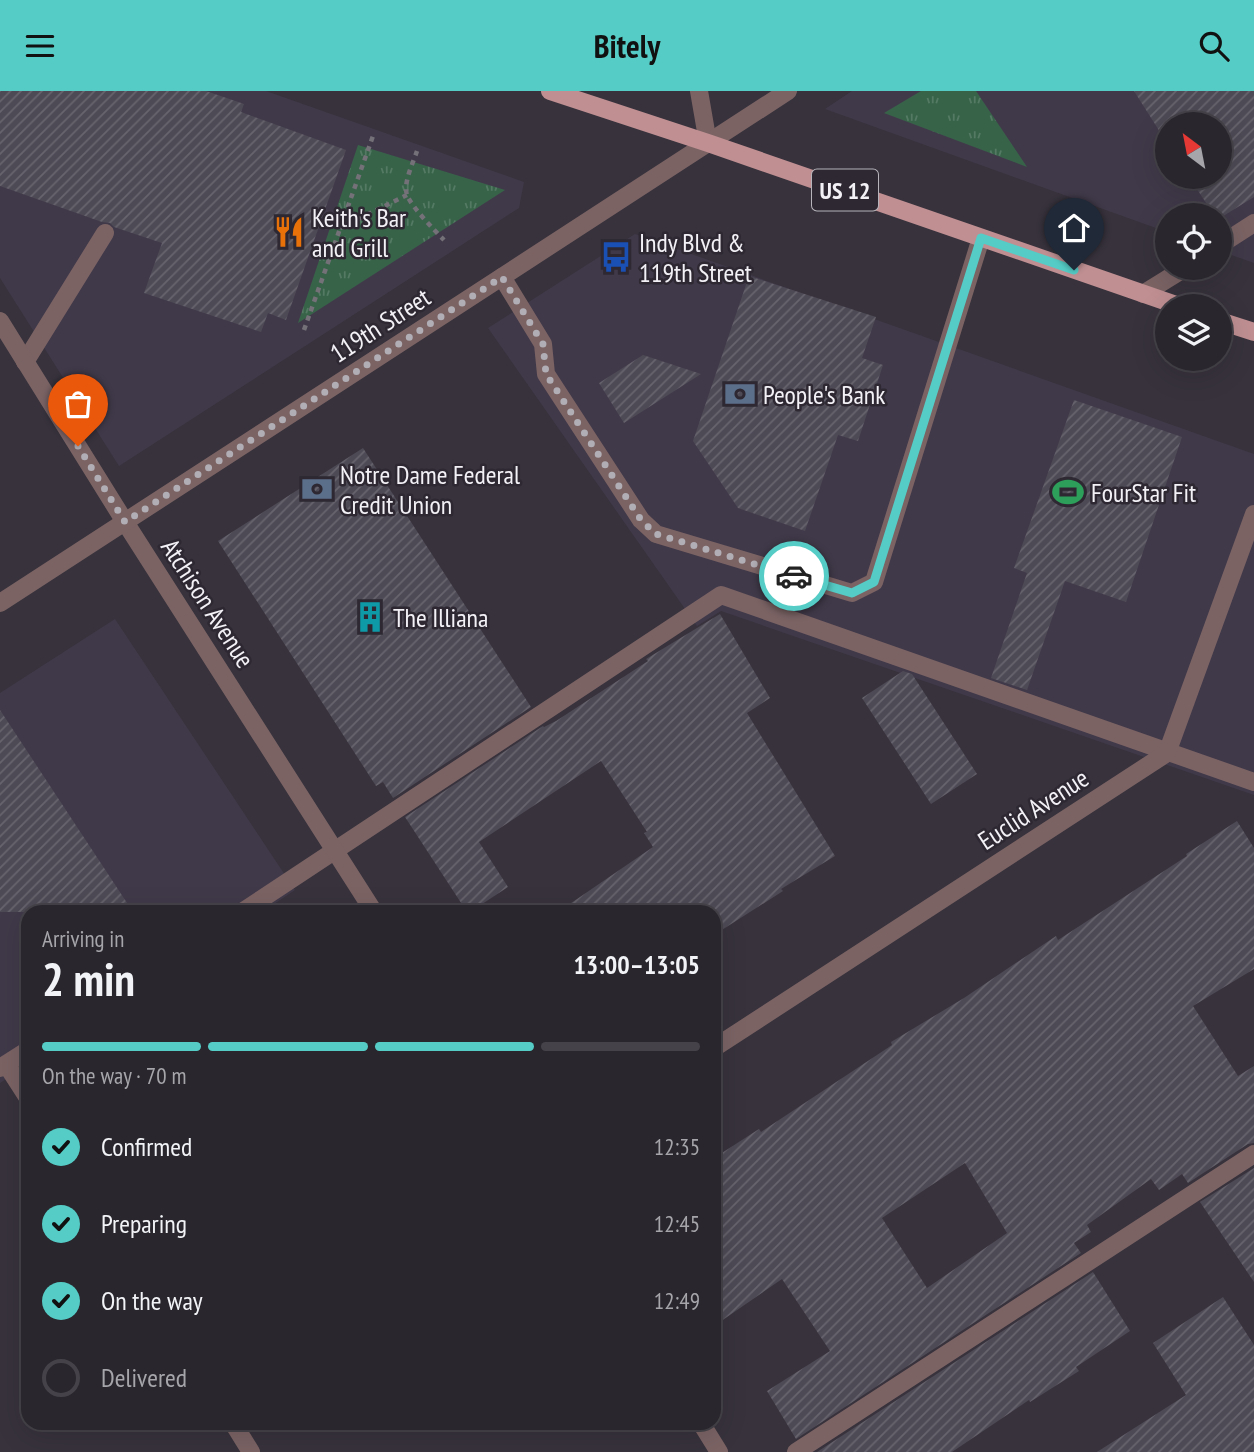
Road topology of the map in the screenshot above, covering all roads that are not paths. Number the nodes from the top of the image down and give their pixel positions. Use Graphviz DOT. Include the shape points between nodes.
graph roads {
  1 [pos="550,91"];
  2 [pos="699,91"];
  3 [pos="788,91"];
  4 [pos="708,143"];
  5 [pos="1254,223"];
  6 [pos="105,233"];
  7 [pos="1232,237"];
  8 [pos="981,238"];
  9 [pos="502,277"];
  10 [pos="1166,280"];
  11 [pos="1143,294"];
  12 [pos="1155,298"];
  13 [pos="0,321"];
  14 [pos="1232,325"];
  15 [pos="1254,333"];
  16 [pos="25,362"];
  17 [pos="1254,514"];
  18 [pos="125,522"];
  19 [pos="0,603"];
  20 [pos="1167,753"];
  21 [pos="1254,782"];
  22 [pos="336,851"];
  23 [pos="253,905"];
  24 [pos="370,905"];
  25 [pos="721,1043"];
  26 [pos="21,1054"];
  27 [pos="3,1066"];
  28 [pos="21,1089"];
  29 [pos="1254,1154"];
  30 [pos="237,1430"];
  31 [pos="705,1430"];
  32 [pos="251,1452"];
  33 [pos="719,1452"];
  34 [pos="796,1452"];
  1 -- 4 [label="main road, US 12"];
  2 -- 4 [label="street"];
  3 -- 4 [label="street, 119th Street"];
  4 -- 8 [label="main road, US 12"];
  4 -- 9 [label="street, 119th Street"];
  5 -- 7 [label="street"];
  6 -- 16 [label="street"];
  8 -- 9 [label="street" via="874,582 852,593 656,534 641,520 546,374 543,344"];
  8 -- 11 [label="main road, US 12"];
  9 -- 18 [label="street, 119th Street"];
  10 -- 11 [label="street"];
  11 -- 12 [label="main road, US 12"];
  13 -- 16 [label="street, Atchison Avenue"];
  14 -- 15 [label="main road"];
  16 -- 18 [label="street, Atchison Avenue"];
  17 -- 20 [label="street"];
  18 -- 19 [label="street, 119th Street"];
  18 -- 22 [label="street, Atchison Avenue"];
  20 -- 21 [label="street"];
  20 -- 22 [label="street" via="721,595"];
  20 -- 25 [label="street, Euclid Avenue"];
  22 -- 23 [label="street"];
  22 -- 24 [label="street, Atchison Avenue"];
  26 -- 27 [label="street"];
  27 -- 28 [label="street"];
  29 -- 34 [label="street"];
  30 -- 32 [label="street"];
  31 -- 33 [label="street"];
}
